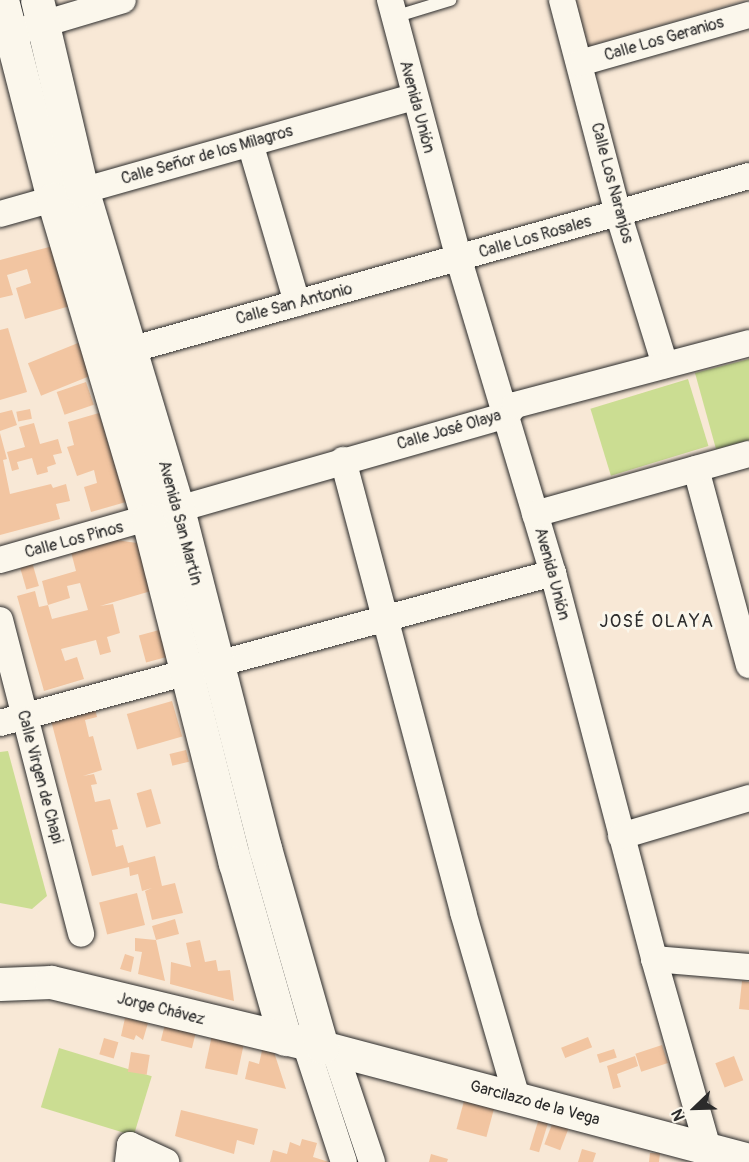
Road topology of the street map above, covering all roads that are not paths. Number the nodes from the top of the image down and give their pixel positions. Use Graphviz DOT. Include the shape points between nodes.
graph roads {
  1 [pos="2,0"];
  2 [pos="123,0"];
  3 [pos="450,0"];
  4 [pos="562,0"];
  5 [pos="392,8"];
  6 [pos="41,12"];
  7 [pos="749,15"];
  8 [pos="5,35"];
  9 [pos="580,63"];
  10 [pos="414,97"];
  11 [pos="250,142"];
  12 [pos="749,176"];
  13 [pos="68,195"];
  14 [pos="618,213"];
  15 [pos="0,214"];
  16 [pos="459,260"];
  17 [pos="297,303"];
  18 [pos="749,343"];
  19 [pos="130,350"];
  20 [pos="665,365"];
  21 [pos="507,415"];
  22 [pos="749,454"];
  23 [pos="343,460"];
  24 [pos="696,469"];
  25 [pos="163,514"];
  26 [pos="535,514"];
  27 [pos="0,560"];
  28 [pos="553,573"];
  29 [pos="742,616"];
  30 [pos="385,619"];
  31 [pos="0,620"];
  32 [pos="749,664"];
  33 [pos="202,667"];
  34 [pos="12,719"];
  35 [pos="749,798"];
  36 [pos="621,836"];
  37 [pos="81,934"];
  38 [pos="654,959"];
  39 [pos="749,967"];
  40 [pos="0,984"];
  41 [pos="311,1045"];
  42 [pos="517,1098"];
  43 [pos="708,1149"];
  44 [pos="749,1160"];
  45 [pos="128,1162"];
  46 [pos="166,1162"];
  47 [pos="344,1162"];
  48 [pos="372,1162"];
  1 -- 8 [label="main road, Avenida San Martín"];
  2 -- 6 [label="street"];
  3 -- 5 [label="lane"];
  4 -- 9 [label="street, Calle Los Naranjos"];
  5 -- 10 [label="street, Avenida Unión"];
  6 -- 8 [label="street"];
  6 -- 13 [label="main road, Avenida San Martín"];
  7 -- 9 [label="street, Calle Los Geranios"];
  8 -- 13 [label="main road, Avenida San Martín"];
  9 -- 14 [label="street, Calle Los Naranjos"];
  10 -- 11 [label="street, Calle Señor de los Milagros"];
  10 -- 16 [label="street, Avenida Unión"];
  11 -- 13 [label="street, Calle Señor de los Milagros"];
  11 -- 17 [label="street"];
  12 -- 14 [label="street, Calle Los Rosales"];
  13 -- 15 [label="street, Calle Señor de los Milagros"];
  13 -- 19 [label="main road, Avenida San Martín"];
  13 -- 25 [label="main road, Avenida San Martín"];
  14 -- 16 [label="street, Calle Los Rosales"];
  14 -- 20 [label="street, Calle Los Naranjos"];
  16 -- 17 [label="street, Calle San Antonio"];
  16 -- 21 [label="street, Avenida Unión"];
  17 -- 19 [label="street, Calle San Antonio"];
  18 -- 20 [label="street, Calle José Olaya"];
  19 -- 25 [label="main road, Avenida San Martín"];
  20 -- 21 [label="street, Calle José Olaya" via="515,405"];
  21 -- 23 [label="street, Calle José Olaya"];
  21 -- 26 [label="street, Avenida Unión"];
  22 -- 24 [label="street"];
  23 -- 25 [label="street, Calle José Olaya"];
  23 -- 30 [label="street"];
  24 -- 26 [label="street"];
  24 -- 29 [label="street"];
  25 -- 27 [label="street, Calle Los Pinos"];
  25 -- 33 [label="main road, Avenida San Martín"];
  26 -- 28 [label="street, Avenida Unión"];
  28 -- 30 [label="street"];
  28 -- 36 [label="street, Avenida Unión"];
  29 -- 32 [label="street"];
  30 -- 33 [label="street"];
  30 -- 42 [label="street"];
  31 -- 34 [label="street, Calle Virgen de Chapi"];
  33 -- 34 [label="street"];
  33 -- 41 [label="main road, Avenida San Martín" via="265,848"];
  34 -- 37 [label="street, Calle Virgen de Chapi"];
  35 -- 36 [label="street"];
  36 -- 38 [label="street, Avenida Unión"];
  38 -- 39 [label="street"];
  38 -- 43 [label="street, Avenida Unión"];
  40 -- 41 [label="main road, Jorge Chávez" via="51,982"];
  41 -- 42 [label="street, Garcilazo de la Vega"];
  41 -- 47 [label="street, Avenida San Martín"];
  41 -- 48 [label="street, Avenida San Martín"];
  42 -- 43 [label="street, Garcilazo de la Vega"];
  43 -- 44 [label="street, Garcilazo de la Vega"];
  45 -- 46 [label="street" via="130,1145"];
}
